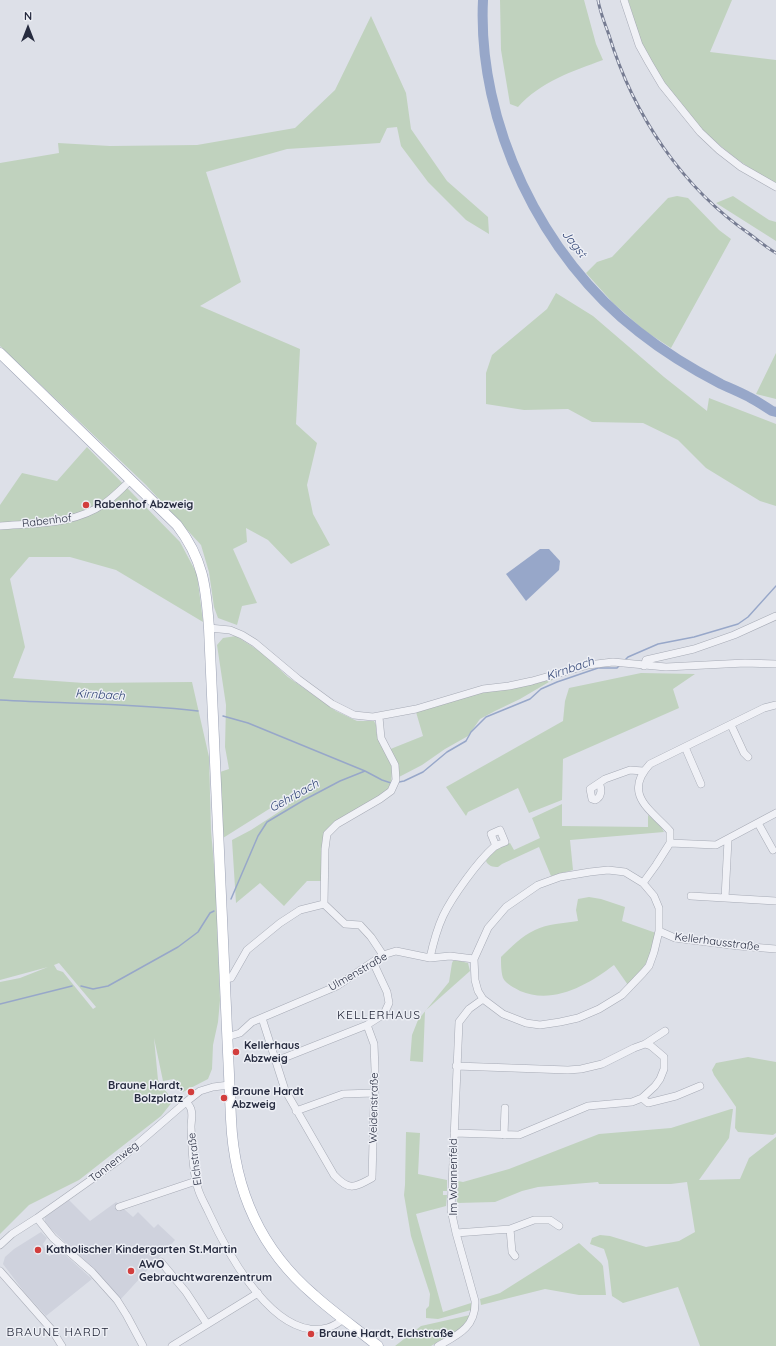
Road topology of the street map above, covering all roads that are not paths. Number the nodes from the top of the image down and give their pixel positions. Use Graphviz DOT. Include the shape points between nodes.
graph roads {
  1 [pos="624,0"];
  2 [pos="776,187"];
  3 [pos="0,353"];
  4 [pos="131,480"];
  5 [pos="0,526"];
  6 [pos="776,616"];
  7 [pos="209,628"];
  8 [pos="776,664"];
  9 [pos="644,666"];
  10 [pos="776,706"];
  11 [pos="379,717"];
  12 [pos="731,725"];
  13 [pos="685,747"];
  14 [pos="748,757"];
  15 [pos="643,771"];
  16 [pos="599,783"];
  17 [pos="701,784"];
  18 [pos="776,813"];
  19 [pos="758,823"];
  20 [pos="728,840"];
  21 [pos="670,843"];
  22 [pos="496,846"];
  23 [pos="773,850"];
  24 [pos="643,883"];
  25 [pos="691,896"];
  26 [pos="725,898"];
  27 [pos="776,901"];
  28 [pos="324,904"];
  29 [pos="658,931"];
  30 [pos="776,949"];
  31 [pos="383,955"];
  32 [pos="430,958"];
  33 [pos="474,959"];
  34 [pos="373,962"];
  35 [pos="225,979"];
  36 [pos="483,999"];
  37 [pos="262,1018"];
  38 [pos="367,1025"];
  39 [pos="665,1031"];
  40 [pos="227,1037"];
  41 [pos="645,1044"];
  42 [pos="276,1061"];
  43 [pos="456,1066"];
  44 [pos="229,1085"];
  45 [pos="700,1086"];
  46 [pos="374,1093"];
  47 [pos="642,1098"];
  48 [pos="186,1102"];
  49 [pos="505,1108"];
  50 [pos="296,1111"];
  51 [pos="454,1133"];
  52 [pos="504,1135"];
  53 [pos="196,1181"];
  54 [pos="119,1207"];
  55 [pos="37,1218"];
  56 [pos="559,1226"];
  57 [pos="510,1229"];
  58 [pos="456,1233"];
  59 [pos="0,1245"];
  60 [pos="515,1256"];
  61 [pos="161,1262"];
  62 [pos="0,1271"];
  63 [pos="258,1293"];
  64 [pos="343,1318"];
  65 [pos="207,1324"];
  66 [pos="62,1346"];
  67 [pos="143,1346"];
  68 [pos="172,1346"];
  69 [pos="378,1346"];
  70 [pos="438,1346"];
  1 -- 2 [label="street" via="639,45 649,64 662,85 700,132 740,167"];
  3 -- 4 [label="main road"];
  4 -- 5 [label="street, Rabenhof" via="105,503 71,519"];
  4 -- 7 [label="main road" via="177,525 193,549 206,589"];
  6 -- 9 [label="street" via="694,649 646,660"];
  7 -- 11 [label="street" via="230,630 255,643 315,692 344,710 362,717"];
  7 -- 35 [label="main road"];
  8 -- 9 [label="street"];
  9 -- 11 [label="street" via="613,662 588,665 532,681 483,689"];
  10 -- 12 [label="street" via="764,708"];
  11 -- 28 [label="street" via="381,738 395,765 396,780 391,791 380,800 337,824 327,834"];
  12 -- 13 [label="street"];
  12 -- 14 [label="street"];
  13 -- 15 [label="street" via="650,764"];
  13 -- 17 [label="street"];
  15 -- 16 [label="street" via="630,770"];
  15 -- 21 [label="street" via="638,784 638,796 670,831"];
  18 -- 19 [label="street"];
  19 -- 20 [label="street"];
  19 -- 23 [label="street"];
  20 -- 21 [label="street" via="716,845"];
  20 -- 26 [label="street"];
  21 -- 24 [label="street"];
  22 -- 32 [label="street" via="478,864 451,902 443,916"];
  24 -- 29 [label="street" via="654,896 658,908"];
  24 -- 33 [label="street" via="625,872 608,870 560,876 538,885 506,907 488,928"];
  25 -- 26 [label="street"];
  26 -- 27 [label="street"];
  28 -- 31 [label="street" via="345,924 360,925 372,937"];
  28 -- 35 [label="street" via="300,910 280,923 247,950 231,978"];
  29 -- 30 [label="street, Kellerhausstraße" via="675,938"];
  29 -- 36 [label="street" via="654,952 643,974 622,995 578,1018 540,1025 526,1023 503,1014"];
  31 -- 32 [label="street, Ulmenstraße" via="396,951"];
  31 -- 34 [label="street, Ulmenstraße"];
  32 -- 33 [label="street, Ulmenstraße" via="450,956"];
  33 -- 36 [label="street" via="474,980"];
  34 -- 37 [label="street, Ulmenstraße" via="337,986"];
  34 -- 38 [label="street" via="389,1004 384,1014"];
  35 -- 40 [label="main road"];
  36 -- 43 [label="street, Im Wannenfeld" via="468,1009 459,1022"];
  37 -- 40 [label="street, Ulmenstraße" via="252,1022 240,1033"];
  37 -- 42 [label="street"];
  38 -- 42 [label="street"];
  38 -- 46 [label="street, Weidenstraße" via="374,1044"];
  39 -- 41 [label="street"];
  40 -- 44 [label="main road"];
  41 -- 43 [label="street" via="602,1064 582,1069"];
  41 -- 47 [label="street" via="664,1057 664,1069 655,1086"];
  42 -- 50 [label="street" via="285,1090"];
  43 -- 51 [label="street, Im Wannenfeld"];
  44 -- 48 [label="street, Tannenweg" via="205,1089"];
  44 -- 64 [label="main road" via="234,1157 244,1194 254,1217 269,1245 293,1275 313,1295"];
  45 -- 47 [label="street" via="676,1096 648,1103"];
  46 -- 50 [label="street" via="344,1094"];
  46 -- 50 [label="street, Weidenstraße" via="372,1178 360,1185 350,1187 334,1175"];
  47 -- 52 [label="street" via="632,1102 588,1106 519,1135"];
  48 -- 53 [label="street, Elchstraße" via="192,1113"];
  48 -- 55 [label="street, Tannenweg" via="119,1160"];
  49 -- 52 [label="street"];
  51 -- 52 [label="street"];
  51 -- 58 [label="street, Im Wannenfeld" via="451,1210"];
  53 -- 54 [label="street"];
  53 -- 63 [label="street, Elchstraße" via="221,1238"];
  55 -- 59 [label="street, Tannenweg"];
  55 -- 67 [label="street" via="53,1238 92,1272 117,1300"];
  56 -- 57 [label="street" via="550,1220 534,1220"];
  57 -- 58 [label="street"];
  57 -- 60 [label="street" via="512,1252"];
  58 -- 70 [label="street, Im Wannenfeld" via="475,1301 475,1311 461,1333"];
  61 -- 65 [label="street" via="186,1292"];
  62 -- 66 [label="street" via="52,1330"];
  63 -- 64 [label="street, Elchstraße" via="280,1317 298,1326 315,1330 329,1328"];
  63 -- 65 [label="street"];
  64 -- 69 [label="main road"];
  65 -- 68 [label="street"];
}
